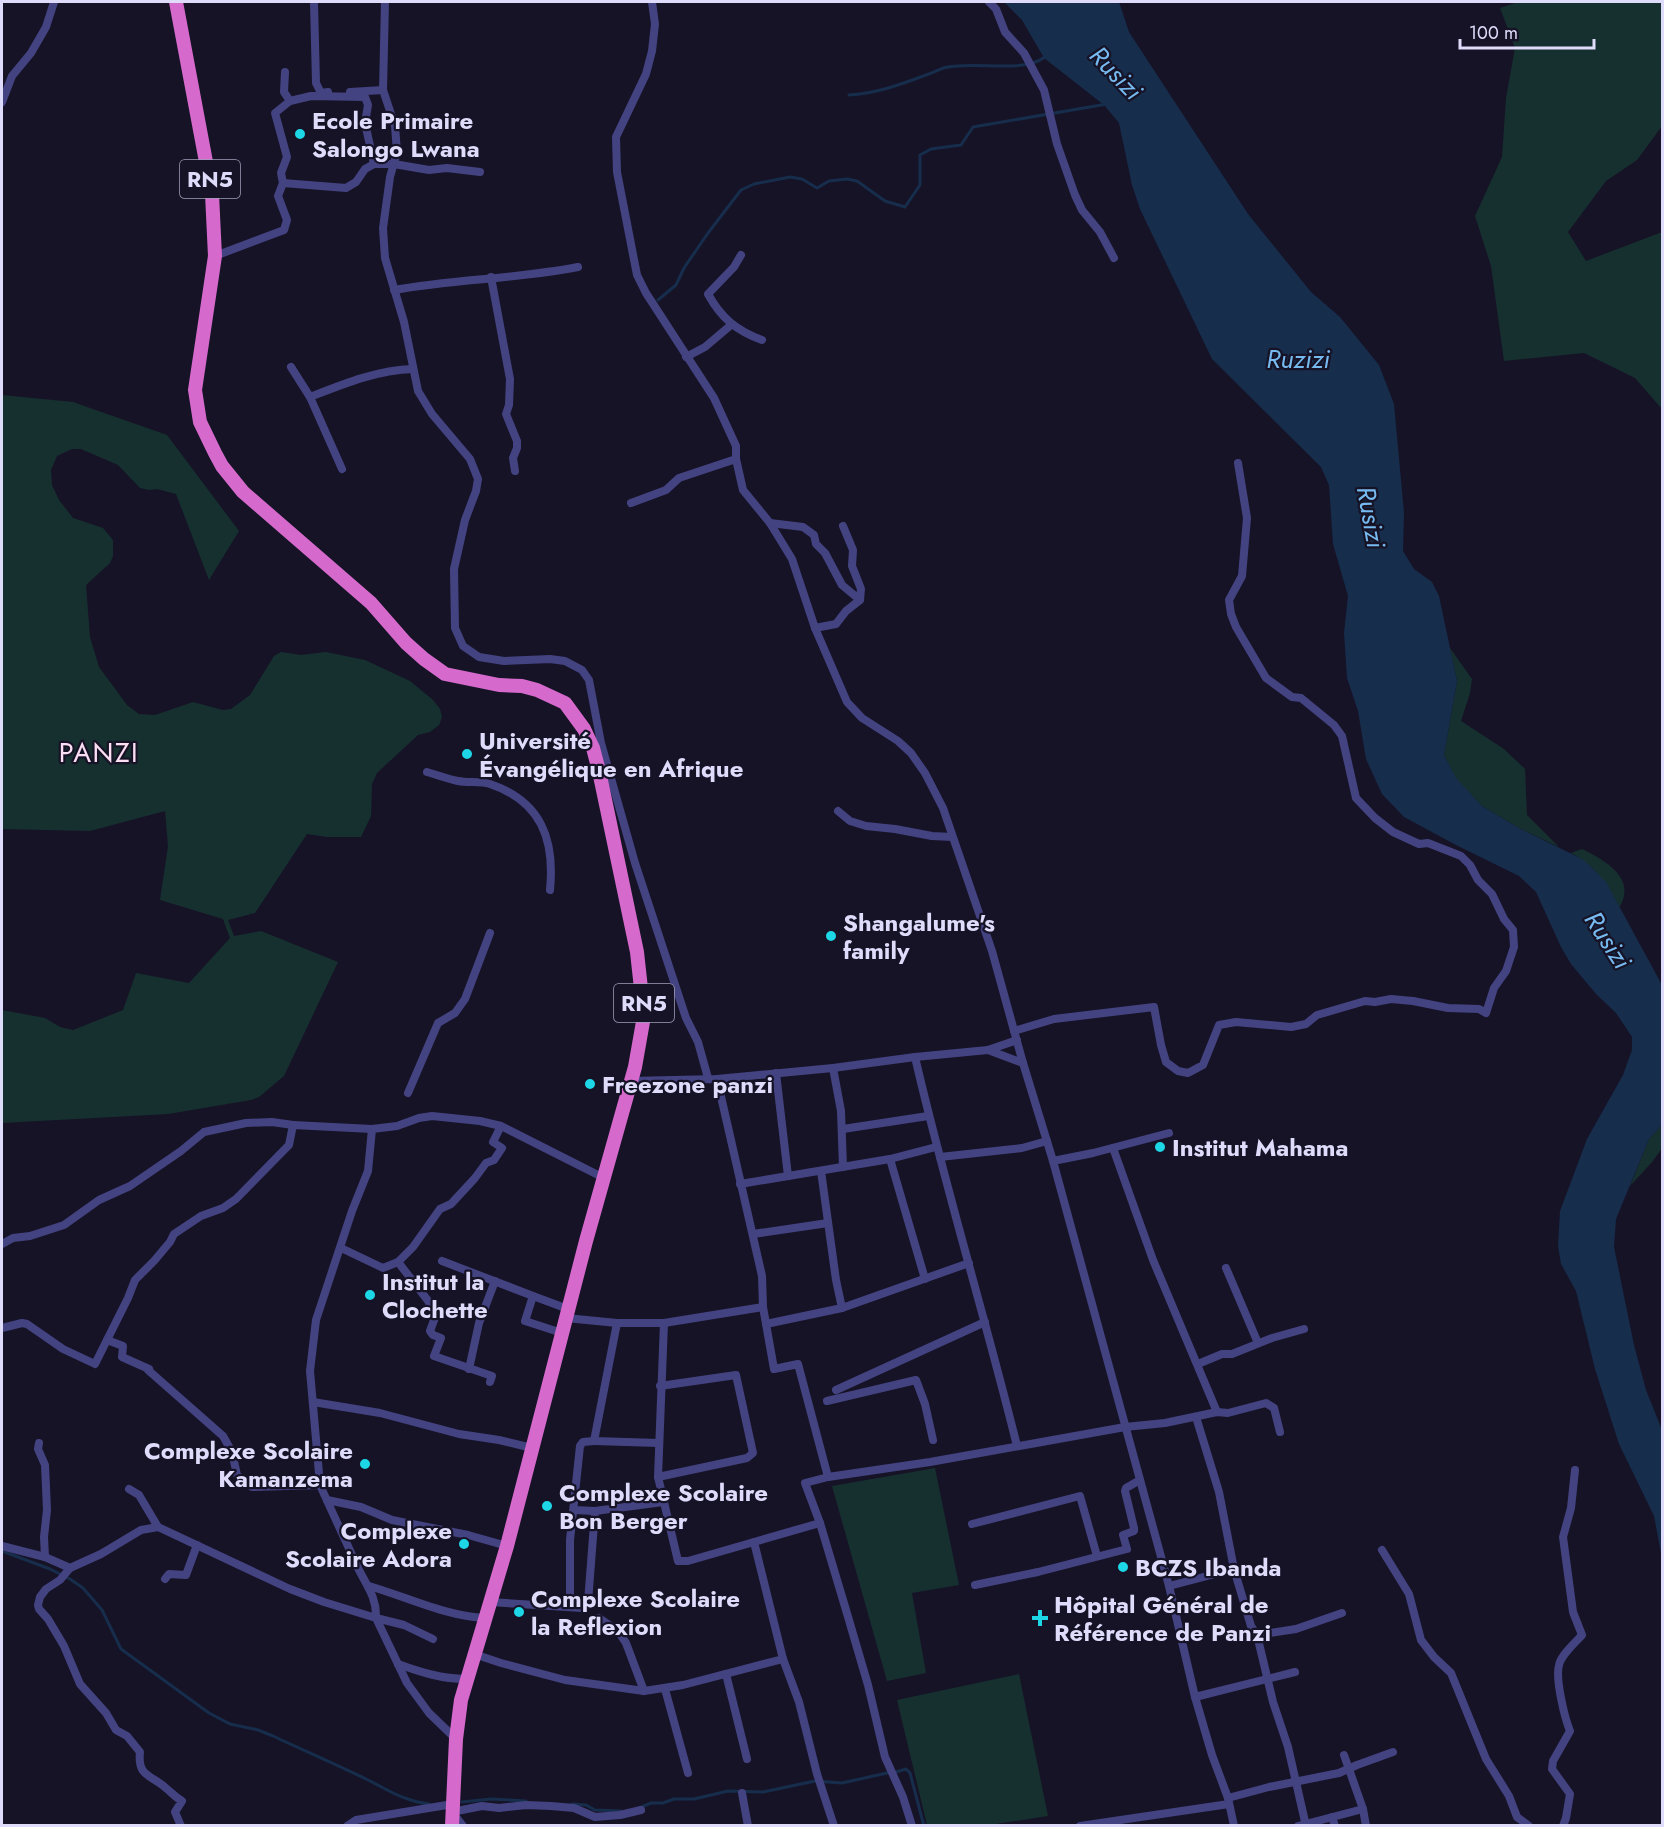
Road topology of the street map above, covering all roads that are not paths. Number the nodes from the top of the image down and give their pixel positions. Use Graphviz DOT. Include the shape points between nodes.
graph roads {
  1 [pos="54,2"];
  2 [pos="176,2"];
  3 [pos="314,2"];
  4 [pos="385,2"];
  5 [pos="652,2"];
  6 [pos="989,2"];
  7 [pos="2,72"];
  8 [pos="285,72"];
  9 [pos="12,76"];
  10 [pos="383,90"];
  11 [pos="290,101"];
  12 [pos="2,102"];
  13 [pos="374,164"];
  14 [pos="394,164"];
  15 [pos="480,172"];
  16 [pos="283,183"];
  17 [pos="741,255"];
  18 [pos="215,256"];
  19 [pos="1114,258"];
  20 [pos="578,267"];
  21 [pos="491,277"];
  22 [pos="394,290"];
  23 [pos="731,325"];
  24 [pos="762,340"];
  25 [pos="686,357"];
  26 [pos="291,367"];
  27 [pos="413,369"];
  28 [pos="310,398"];
  29 [pos="736,459"];
  30 [pos="1238,463"];
  31 [pos="342,469"];
  32 [pos="515,471"];
  33 [pos="631,503"];
  34 [pos="771,524"];
  35 [pos="843,526"];
  36 [pos="860,600"];
  37 [pos="815,628"];
  38 [pos="427,771"];
  39 [pos="838,811"];
  40 [pos="952,837"];
  41 [pos="550,890"];
  42 [pos="490,933"];
  43 [pos="1016,1035"];
  44 [pos="988,1050"];
  45 [pos="915,1057"];
  46 [pos="1023,1063"];
  47 [pos="833,1068"];
  48 [pos="776,1073"];
  49 [pos="712,1078"];
  50 [pos="630,1081"];
  51 [pos="408,1093"];
  52 [pos="928,1116"];
  53 [pos="293,1125"];
  54 [pos="501,1126"];
  55 [pos="372,1129"];
  56 [pos="843,1129"];
  57 [pos="1169,1133"];
  58 [pos="1047,1141"];
  59 [pos="936,1147"];
  60 [pos="1113,1148"];
  61 [pos="940,1157"];
  62 [pos="890,1159"];
  63 [pos="1053,1161"];
  64 [pos="843,1167"];
  65 [pos="821,1171"];
  66 [pos="788,1176"];
  67 [pos="604,1178"];
  68 [pos="740,1184"];
  69 [pos="828,1223"];
  70 [pos="753,1234"];
  71 [pos="2,1244"];
  72 [pos="341,1248"];
  73 [pos="442,1261"];
  74 [pos="398,1262"];
  75 [pos="969,1263"];
  76 [pos="1226,1268"];
  77 [pos="925,1279"];
  78 [pos="495,1281"];
  79 [pos="533,1296"];
  80 [pos="763,1307"];
  81 [pos="842,1308"];
  82 [pos="567,1313"];
  83 [pos="985,1322"];
  84 [pos="617,1323"];
  85 [pos="664,1323"];
  86 [pos="766,1324"];
  87 [pos="2,1328"];
  88 [pos="1304,1329"];
  89 [pos="562,1333"];
  90 [pos="107,1340"];
  91 [pos="1258,1343"];
  92 [pos="1198,1364"];
  93 [pos="469,1368"];
  94 [pos="868,1375"];
  95 [pos="490,1382"];
  96 [pos="660,1386"];
  97 [pos="836,1390"];
  98 [pos="872,1390"];
  99 [pos="827,1401"];
  100 [pos="313,1402"];
  101 [pos="1217,1412"];
  102 [pos="1196,1417"];
  103 [pos="1125,1427"];
  104 [pos="1280,1432"];
  105 [pos="933,1440"];
  106 [pos="594,1441"];
  107 [pos="39,1443"];
  108 [pos="659,1443"];
  109 [pos="1017,1446"];
  110 [pos="532,1448"];
  111 [pos="1575,1470"];
  112 [pos="658,1477"];
  113 [pos="828,1477"];
  114 [pos="1140,1480"];
  115 [pos="320,1485"];
  116 [pos="129,1489"];
  117 [pos="327,1500"];
  118 [pos="663,1502"];
  119 [pos="574,1509"];
  120 [pos="595,1511"];
  121 [pos="820,1523"];
  122 [pos="972,1524"];
  123 [pos="158,1527"];
  124 [pos="754,1542"];
  125 [pos="197,1545"];
  126 [pos="2,1546"];
  127 [pos="507,1546"];
  128 [pos="1382,1550"];
  129 [pos="1097,1556"];
  130 [pos="45,1557"];
  131 [pos="68,1569"];
  132 [pos="1234,1569"];
  133 [pos="165,1579"];
  134 [pos="975,1585"];
  135 [pos="369,1586"];
  136 [pos="1169,1586"];
  137 [pos="490,1602"];
  138 [pos="570,1607"];
  139 [pos="1342,1612"];
  140 [pos="376,1618"];
  141 [pos="485,1618"];
  142 [pos="599,1618"];
  143 [pos="1257,1635"];
  144 [pos="434,1639"];
  145 [pos="474,1654"];
  146 [pos="783,1659"];
  147 [pos="398,1664"];
  148 [pos="1295,1672"];
  149 [pos="726,1674"];
  150 [pos="466,1679"];
  151 [pos="1269,1680"];
  152 [pos="665,1689"];
  153 [pos="644,1691"];
  154 [pos="1195,1696"];
  155 [pos="456,1739"];
  156 [pos="1393,1752"];
  157 [pos="1344,1755"];
  158 [pos="747,1759"];
  159 [pos="1349,1768"];
  160 [pos="688,1773"];
  161 [pos="1296,1783"];
  162 [pos="742,1793"];
  163 [pos="1229,1801"];
  164 [pos="1363,1809"];
  165 [pos="641,1810"];
  166 [pos="453,1814"];
  167 [pos="1333,1821"];
  168 [pos="1304,1825"];
  169 [pos="181,1826"];
  170 [pos="347,1826"];
  171 [pos="463,1826"];
  172 [pos="748,1826"];
  173 [pos="834,1826"];
  174 [pos="912,1826"];
  175 [pos="1080,1826"];
  176 [pos="1234,1826"];
  177 [pos="1366,1826"];
  178 [pos="1529,1826"];
  179 [pos="1563,1826"];
  1 -- 9 [label="street" via="31,53"];
  2 -- 18 [label="highway, RN5" via="212,194"];
  3 -- 10 [label="street" via="316,82 321,93"];
  4 -- 10 [label="street"];
  5 -- 25 [label="street" via="652,51 646,74 616,137 617,172 638,275"];
  6 -- 19 [label="street" via="1041,83 1075,195"];
  7 -- 9 [label="street"];
  8 -- 11 [label="street" via="284,92"];
  9 -- 12 [label="street"];
  10 -- 14 [label="street" via="396,126"];
  11 -- 13 [label="street" via="311,96 365,97 365,123"];
  11 -- 16 [label="street" via="275,113 287,157 281,173"];
  13 -- 14 [label="street"];
  13 -- 16 [label="street" via="346,188"];
  14 -- 15 [label="street" via="429,171 447,168"];
  14 -- 22 [label="street" via="382,228"];
  16 -- 18 [label="street" via="278,196 287,220 284,230"];
  17 -- 23 [label="street" via="708,294"];
  18 -- 50 [label="highway, RN5" via="195,390 200,422 222,466 243,492 362,596 424,659 445,674 550,695 565,703 584,729 599,771 637,952 644,1016"];
  20 -- 21 [label="street"];
  21 -- 22 [label="street"];
  21 -- 32 [label="street" via="510,379 506,414 517,441"];
  22 -- 27 [label="street"];
  23 -- 24 [label="street"];
  23 -- 25 [label="street"];
  25 -- 29 [label="street" via="714,398 736,446"];
  26 -- 28 [label="street"];
  27 -- 28 [label="street" via="344,383"];
  27 -- 49 [label="street" via="418,391 470,459 478,479 454,569 453,613 458,638 479,657 504,661 550,659 582,670 589,680 601,743 635,863 686,1018"];
  28 -- 31 [label="street"];
  29 -- 33 [label="street" via="679,478 666,490"];
  29 -- 34 [label="street" via="743,490"];
  30 -- 43 [label="street" via="1247,518 1242,576 1229,600 1236,627 1266,678 1292,697 1301,698 1334,725 1342,736 1356,798 1375,818 1393,832 1419,844 1443,848 1470,865 1513,930 1514,947 1506,970 1494,988 1486,1013 1390,999 1365,1001 1292,1027 1236,1022 1220,1025 1203,1065 1188,1072 1178,1071 1166,1062 1155,1007 1054,1019"];
  34 -- 36 [label="street" via="803,527 814,535 842,585"];
  34 -- 37 [label="street" via="792,560"];
  35 -- 36 [label="street" via="853,550 852,566 861,589"];
  36 -- 37 [label="street" via="836,624"];
  37 -- 40 [label="street" via="847,702 910,753 943,808"];
  38 -- 41 [label="street" via="457,781 489,784 525,802 544,826 548,840"];
  39 -- 40 [label="street" via="850,821 866,826"];
  40 -- 43 [label="street"];
  42 -- 51 [label="street" via="465,999 455,1013 438,1023"];
  43 -- 44 [label="street"];
  43 -- 46 [label="street"];
  44 -- 45 [label="street"];
  44 -- 46 [label="street"];
  45 -- 47 [label="street"];
  45 -- 52 [label="street"];
  46 -- 58 [label="street"];
  47 -- 48 [label="street"];
  47 -- 56 [label="street"];
  48 -- 49 [label="street"];
  48 -- 66 [label="street"];
  49 -- 50 [label="street"];
  49 -- 68 [label="street"];
  50 -- 67 [label="highway, RN5"];
  52 -- 56 [label="street"];
  52 -- 59 [label="street"];
  53 -- 55 [label="street"];
  53 -- 71 [label="street" via="246,1123 204,1132 130,1186 99,1200 64,1225"];
  53 -- 90 [label="street" via="289,1145 236,1199 174,1234 135,1280"];
  54 -- 55 [label="street" via="432,1116"];
  54 -- 67 [label="street"];
  54 -- 74 [label="street" via="493,1142 502,1148 494,1160 486,1163 451,1203 440,1209"];
  55 -- 72 [label="street" via="368,1172"];
  56 -- 64 [label="street"];
  57 -- 60 [label="street"];
  58 -- 61 [label="street" via="1022,1148"];
  58 -- 63 [label="street"];
  59 -- 61 [label="street"];
  59 -- 62 [label="street"];
  60 -- 63 [label="street"];
  60 -- 92 [label="street" via="1153,1260"];
  61 -- 75 [label="street"];
  62 -- 64 [label="street"];
  62 -- 77 [label="street"];
  63 -- 103 [label="street"];
  64 -- 65 [label="street"];
  65 -- 66 [label="street"];
  65 -- 69 [label="street"];
  66 -- 68 [label="street"];
  67 -- 82 [label="highway, RN5"];
  68 -- 70 [label="street"];
  69 -- 70 [label="street"];
  69 -- 81 [label="street"];
  70 -- 80 [label="street" via="762,1276"];
  72 -- 74 [label="street" via="383,1268"];
  72 -- 100 [label="street" via="316,1320 310,1371"];
  73 -- 78 [label="street"];
  74 -- 93 [label="street" via="430,1308 437,1312 430,1331 441,1338 434,1356"];
  75 -- 77 [label="street"];
  75 -- 83 [label="street"];
  76 -- 91 [label="street"];
  77 -- 81 [label="street"];
  78 -- 79 [label="street"];
  78 -- 93 [label="street" via="478,1323"];
  79 -- 82 [label="street"];
  79 -- 89 [label="street" via="525,1321"];
  80 -- 85 [label="street"];
  80 -- 86 [label="street"];
  81 -- 86 [label="street"];
  82 -- 84 [label="street"];
  82 -- 89 [label="highway, RN5"];
  83 -- 94 [label="street"];
  83 -- 109 [label="street"];
  84 -- 85 [label="street"];
  84 -- 106 [label="street"];
  85 -- 96 [label="street"];
  86 -- 113 [label="street" via="774,1369 798,1364"];
  87 -- 90 [label="street" via="27,1324 63,1349 95,1364"];
  88 -- 91 [label="street"];
  89 -- 110 [label="highway, RN5"];
  90 -- 115 [label="street" via="123,1346 122,1357 149,1369 211,1424 228,1443 237,1475 252,1487"];
  91 -- 92 [label="street"];
  92 -- 101 [label="street"];
  93 -- 95 [label="street" via="492,1376"];
  94 -- 97 [label="street"];
  94 -- 98 [label="street"];
  96 -- 108 [label="street"];
  96 -- 112 [label="street" via="736,1375 753,1453 747,1458"];
  98 -- 99 [label="street"];
  98 -- 105 [label="street" via="916,1380"];
  100 -- 110 [label="street" via="380,1413"];
  100 -- 115 [label="street"];
  101 -- 102 [label="street"];
  101 -- 104 [label="street" via="1266,1403 1274,1408"];
  102 -- 103 [label="street"];
  102 -- 132 [label="street" via="1219,1492"];
  103 -- 109 [label="street"];
  103 -- 114 [label="street"];
  106 -- 108 [label="street"];
  106 -- 119 [label="street" via="580,1446"];
  107 -- 130 [label="street" via="45,1465"];
  108 -- 112 [label="street"];
  109 -- 113 [label="street"];
  110 -- 127 [label="highway, RN5"];
  111 -- 179 [label="street" via="1563,1538 1573,1612 1582,1635 1559,1664 1563,1717 1570,1731 1552,1769 1569,1794"];
  112 -- 118 [label="street"];
  113 -- 121 [label="street" via="805,1483"];
  114 -- 129 [label="street" via="1125,1491 1134,1528 1123,1535 1127,1549"];
  114 -- 136 [label="street"];
  115 -- 117 [label="street"];
  116 -- 123 [label="street" via="139,1495"];
  117 -- 127 [label="street" via="392,1520"];
  117 -- 135 [label="street"];
  118 -- 120 [label="street"];
  118 -- 124 [label="street" via="680,1562"];
  119 -- 120 [label="street"];
  119 -- 138 [label="street"];
  120 -- 138 [label="street" via="588,1602 582,1608"];
  121 -- 124 [label="street"];
  121 -- 174 [label="street" via="885,1757"];
  122 -- 129 [label="street" via="1080,1496"];
  123 -- 125 [label="street"];
  123 -- 131 [label="street" via="141,1530"];
  124 -- 146 [label="street"];
  125 -- 133 [label="street" via="186,1575 169,1574"];
  125 -- 140 [label="street" via="290,1589"];
  126 -- 130 [label="street"];
  127 -- 137 [label="highway, RN5"];
  128 -- 178 [label="street" via="1409,1594 1421,1640 1451,1673 1486,1759 1517,1817"];
  129 -- 134 [label="street"];
  130 -- 131 [label="street"];
  131 -- 169 [label="street" via="40,1597 39,1609 64,1646 80,1684 116,1730 141,1752 142,1769 182,1801 175,1812"];
  132 -- 136 [label="street"];
  132 -- 143 [label="street"];
  135 -- 140 [label="street"];
  135 -- 141 [label="street" via="443,1611"];
  136 -- 154 [label="street"];
  137 -- 138 [label="street"];
  137 -- 141 [label="highway, RN5"];
  139 -- 143 [label="street" via="1296,1629"];
  140 -- 144 [label="street"];
  140 -- 147 [label="street"];
  141 -- 145 [label="highway, RN5"];
  142 -- 153 [label="street" via="618,1631 626,1643"];
  143 -- 151 [label="street"];
  145 -- 150 [label="highway, RN5"];
  145 -- 153 [label="street" via="566,1680"];
  146 -- 149 [label="street"];
  146 -- 173 [label="street"];
  147 -- 150 [label="street" via="452,1679"];
  147 -- 155 [label="street" via="429,1713"];
  148 -- 151 [label="street"];
  149 -- 152 [label="street"];
  149 -- 158 [label="street"];
  150 -- 155 [label="highway, RN5"];
  151 -- 154 [label="street"];
  151 -- 161 [label="street"];
  152 -- 153 [label="street"];
  152 -- 160 [label="street"];
  154 -- 163 [label="street"];
  155 -- 166 [label="highway, RN5"];
  156 -- 159 [label="street"];
  157 -- 159 [label="street"];
  159 -- 161 [label="street"];
  159 -- 164 [label="street"];
  161 -- 163 [label="street" via="1269,1787"];
  161 -- 168 [label="street"];
  162 -- 172 [label="street"];
  163 -- 175 [label="street"];
  163 -- 176 [label="street"];
  164 -- 167 [label="street"];
  164 -- 177 [label="street"];
  165 -- 166 [label="street" via="595,1817 574,1808 526,1805 482,1806"];
  166 -- 170 [label="street" via="356,1820"];
  166 -- 171 [label="street"];
  167 -- 168 [label="street"];
}
